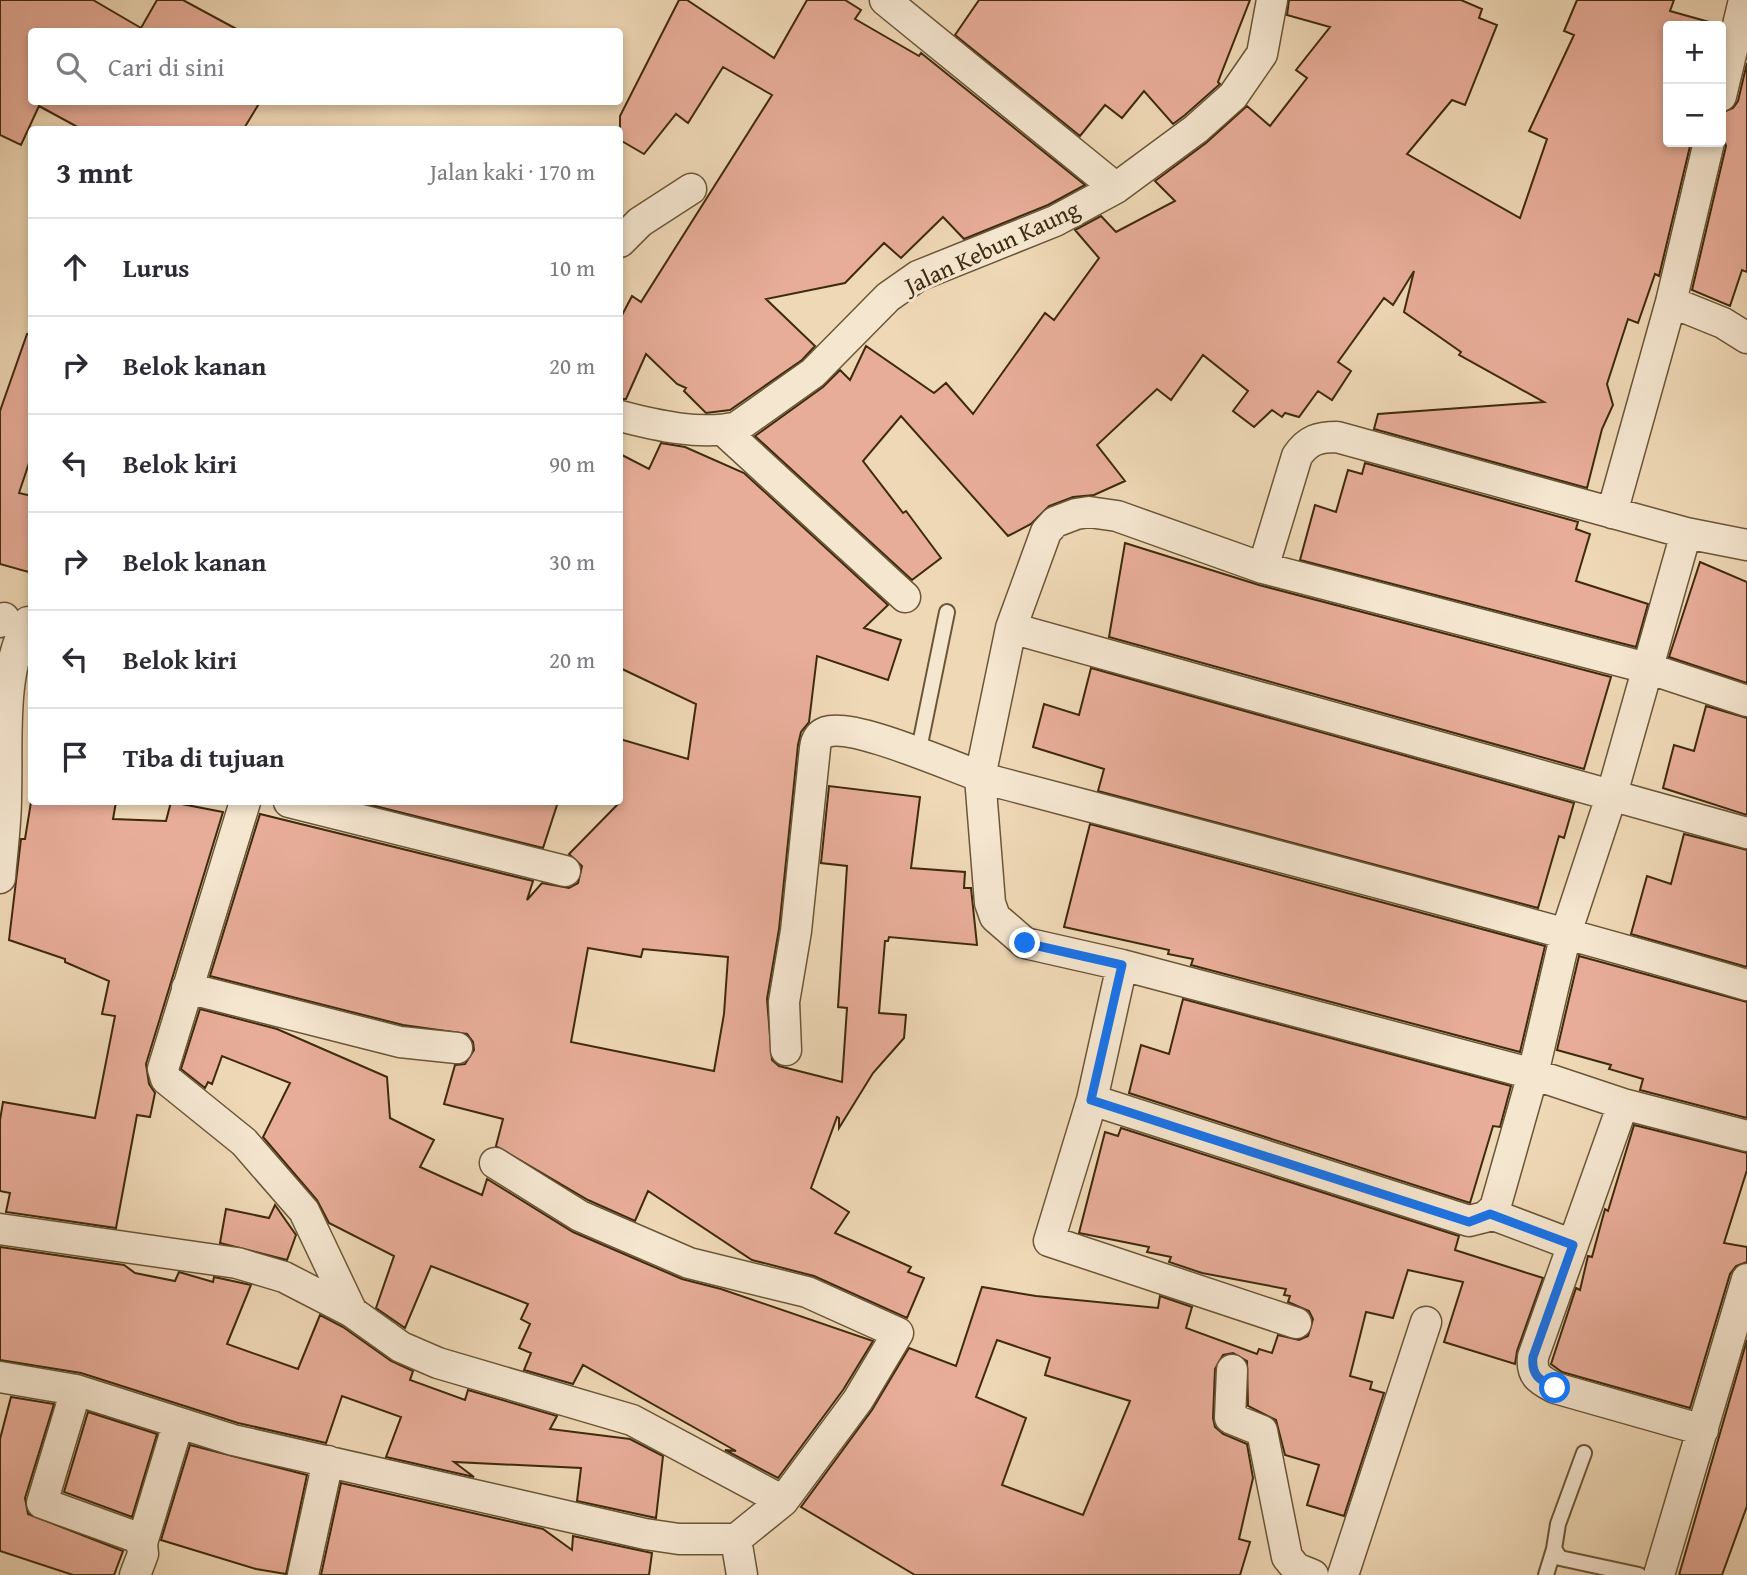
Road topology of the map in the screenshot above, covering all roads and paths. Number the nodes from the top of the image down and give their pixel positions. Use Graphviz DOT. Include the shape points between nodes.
graph roads {
  1 [pos="885,0"];
  2 [pos="1272,0"];
  3 [pos="1744,0"];
  4 [pos="1724,84"];
  5 [pos="1708,147"];
  6 [pos="1116,188"];
  7 [pos="691,189"];
  8 [pos="623,239"];
  9 [pos="1671,302"];
  10 [pos="1747,338"];
  11 [pos="623,417"];
  12 [pos="723,430"];
  13 [pos="1612,513"];
  14 [pos="1686,533"];
  15 [pos="1747,545"];
  16 [pos="1263,568"];
  17 [pos="905,597"];
  18 [pos="947,612"];
  19 [pos="13,620"];
  20 [pos="1011,628"];
  21 [pos="1647,668"];
  22 [pos="1747,701"];
  23 [pos="918,754"];
  24 [pos="980,777"];
  25 [pos="1612,794"];
  26 [pos="244,805"];
  27 [pos="301,805"];
  28 [pos="1747,833"];
  29 [pos="565,871"];
  30 [pos="0,878"];
  31 [pos="1566,933"];
  32 [pos="1122,965"];
  33 [pos="1747,985"];
  34 [pos="187,988"];
  35 [pos="457,1048"];
  36 [pos="786,1050"];
  37 [pos="1533,1074"];
  38 [pos="1091,1100"];
  39 [pos="1623,1104"];
  40 [pos="1747,1136"];
  41 [pos="495,1163"];
  42 [pos="1490,1214"];
  43 [pos="0,1229"];
  44 [pos="1573,1245"];
  45 [pos="1747,1279"];
  46 [pos="352,1312"];
  47 [pos="1426,1322"];
  48 [pos="1296,1323"];
  49 [pos="1232,1370"];
  50 [pos="0,1377"];
  51 [pos="76,1390"];
  52 [pos="178,1424"];
  53 [pos="1703,1430"];
  54 [pos="1584,1453"];
  55 [pos="328,1461"];
  56 [pos="783,1501"];
  57 [pos="736,1539"];
  58 [pos="142,1543"];
  59 [pos="1554,1549"];
  60 [pos="1284,1566"];
  61 [pos="135,1575"];
  62 [pos="303,1575"];
  63 [pos="742,1575"];
  64 [pos="1313,1575"];
  65 [pos="1343,1575"];
  66 [pos="1546,1575"];
  67 [pos="1639,1575"];
  68 [pos="1659,1575"];
  1 -- 6 [label="street"];
  2 -- 6 [label="street, Jalan Kebun Kaung" via="1262,54 1233,96"];
  3 -- 4 [label="street"];
  5 -- 9 [label="street"];
  6 -- 12 [label="street, Jalan Kebun Kaung" via="1055,220 918,276 888,298 788,394 737,427"];
  7 -- 8 [label="street" via="658,209"];
  9 -- 10 [label="street"];
  9 -- 13 [label="street"];
  11 -- 12 [label="street, Jalan Kebun Kaung"];
  12 -- 17 [label="street"];
  13 -- 14 [label="street"];
  13 -- 16 [label="street" via="1362,444 1320,438 1306,443 1297,456"];
  14 -- 15 [label="street"];
  14 -- 21 [label="street"];
  16 -- 20 [label="street" via="1117,516 1076,514 1055,522 1046,532"];
  16 -- 21 [label="street"];
  18 -- 23 [label="lane"];
  19 -- 30 [label="street" via="16,644 9,688"];
  20 -- 24 [label="street"];
  20 -- 25 [label="street"];
  21 -- 22 [label="street"];
  21 -- 25 [label="street"];
  23 -- 24 [label="street"];
  23 -- 36 [label="street" via="847,732 825,732 817,738 784,1002"];
  24 -- 31 [label="street"];
  24 -- 32 [label="street" via="995,917 1025,943"];
  25 -- 28 [label="street"];
  25 -- 31 [label="street"];
  26 -- 34 [label="street"];
  27 -- 29 [label="street"];
  31 -- 33 [label="street"];
  31 -- 37 [label="street"];
  32 -- 37 [label="street"];
  32 -- 38 [label="street"];
  34 -- 35 [label="street" via="400,1042"];
  34 -- 46 [label="street" via="166,1056 166,1079 244,1142 304,1211"];
  37 -- 39 [label="street"];
  37 -- 42 [label="street"];
  38 -- 42 [label="street" via="1469,1222"];
  38 -- 48 [label="street" via="1049,1241"];
  39 -- 40 [label="street"];
  39 -- 44 [label="street"];
  41 -- 56 [label="street" via="580,1216 677,1258 807,1292 898,1333 858,1401"];
  42 -- 44 [label="street"];
  43 -- 46 [label="street" via="237,1264 284,1277"];
  44 -- 53 [label="street" via="1533,1357 1531,1369 1537,1379"];
  45 -- 53 [label="street"];
  46 -- 56 [label="street" via="401,1347 438,1363 632,1420"];
  47 -- 65 [label="street"];
  49 -- 60 [label="street" via="1230,1418 1262,1431"];
  50 -- 51 [label="street"];
  51 -- 52 [label="street"];
  51 -- 58 [label="street" via="42,1503"];
  52 -- 55 [label="street"];
  52 -- 58 [label="street"];
  53 -- 68 [label="street"];
  54 -- 59 [label="lane" via="1558,1524"];
  55 -- 57 [label="street" via="645,1534"];
  55 -- 62 [label="street"];
  56 -- 57 [label="street"];
  57 -- 63 [label="street"];
  58 -- 61 [label="street"];
  59 -- 66 [label="lane"];
  59 -- 67 [label="lane" via="1560,1558"];
  60 -- 64 [label="street"];
}
